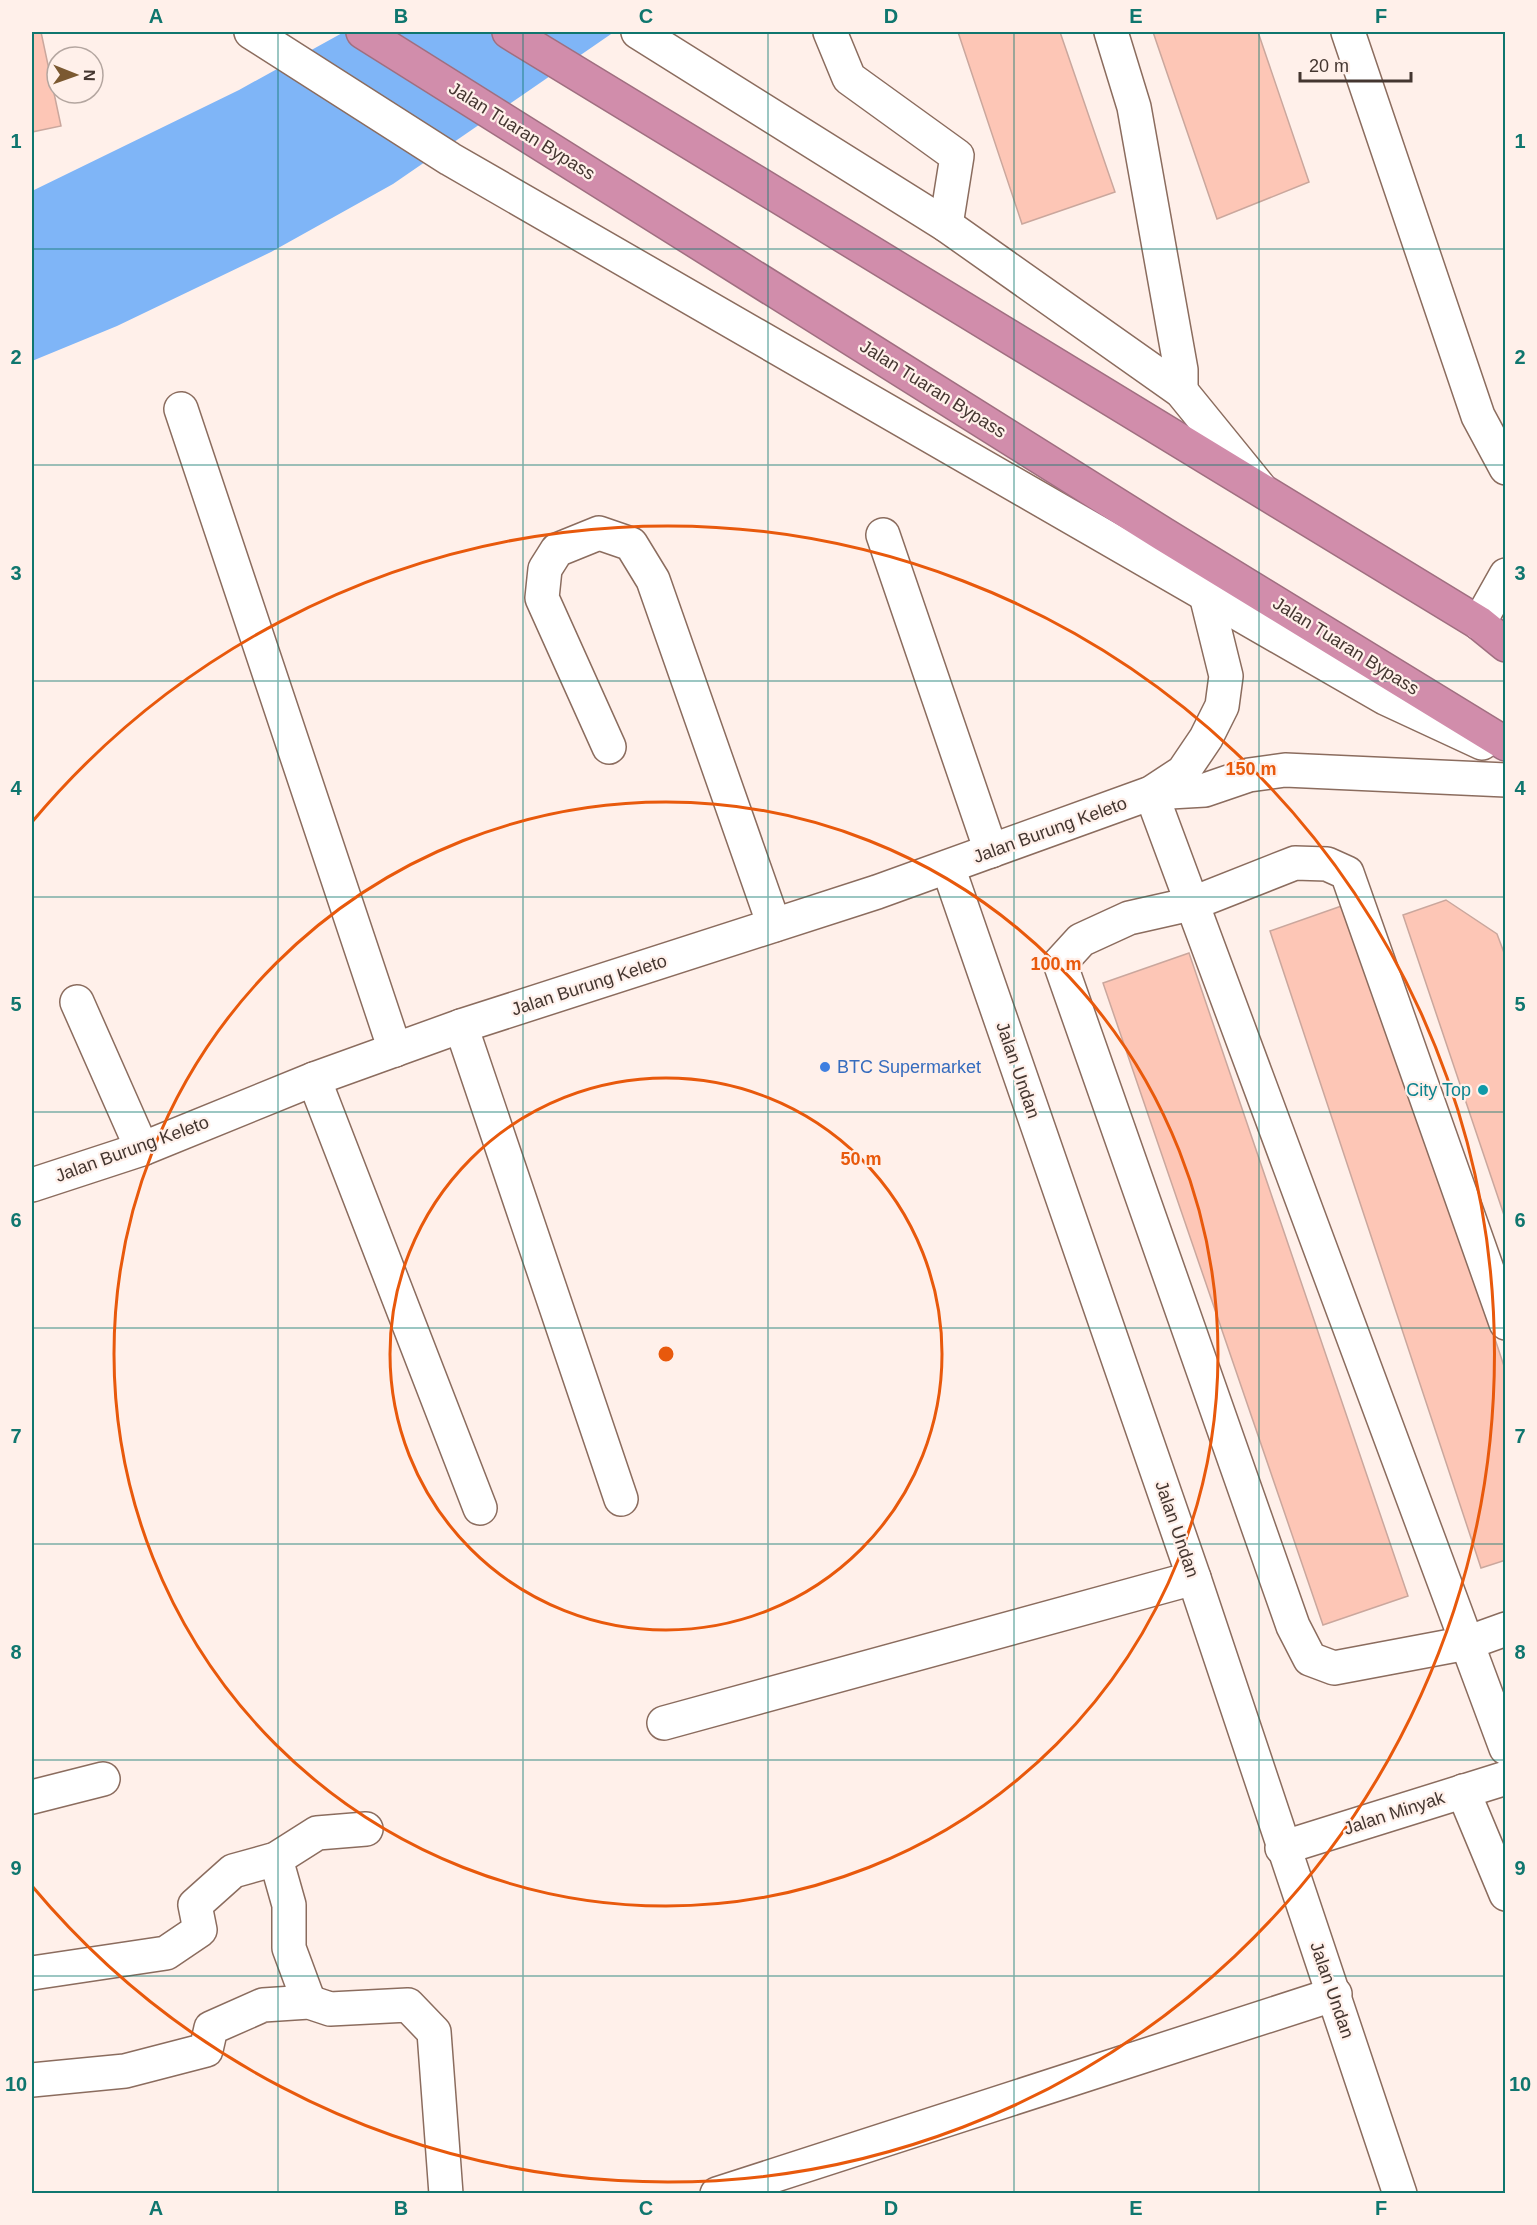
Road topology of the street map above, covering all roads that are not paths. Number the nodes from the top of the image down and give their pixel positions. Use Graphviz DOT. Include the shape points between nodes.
graph roads {
  1 [pos="252,32"];
  2 [pos="363,32"];
  3 [pos="509,32"];
  4 [pos="638,32"];
  5 [pos="830,32"];
  6 [pos="1111,32"];
  7 [pos="1348,32"];
  8 [pos="946,225"];
  9 [pos="1181,392"];
  10 [pos="181,409"];
  11 [pos="1506,468"];
  12 [pos="1264,493"];
  13 [pos="883,535"];
  14 [pos="1506,575"];
  15 [pos="1206,595"];
  16 [pos="1492,617"];
  17 [pos="1506,645"];
  18 [pos="1506,744"];
  19 [pos="609,747"];
  20 [pos="1506,754"];
  21 [pos="1506,780"];
  22 [pos="1150,793"];
  23 [pos="991,851"];
  24 [pos="948,867"];
  25 [pos="1191,904"];
  26 [pos="774,925"];
  27 [pos="77,1002"];
  28 [pos="461,1026"];
  29 [pos="395,1050"];
  30 [pos="314,1079"];
  31 [pos="142,1149"];
  32 [pos="32,1185"];
  33 [pos="1506,1323"];
  34 [pos="621,1499"];
  35 [pos="480,1508"];
  36 [pos="1194,1578"];
  37 [pos="1506,1629"];
  38 [pos="1467,1642"];
  39 [pos="664,1723"];
  40 [pos="1506,1748"];
  41 [pos="1506,1778"];
  42 [pos="103,1779"];
  43 [pos="1463,1791"];
  44 [pos="32,1797"];
  45 [pos="366,1829"];
  46 [pos="1282,1848"];
  47 [pos="276,1859"];
  48 [pos="1506,1894"];
  49 [pos="32,1973"];
  50 [pos="1335,1994"];
  51 [pos="309,2002"];
  52 [pos="32,2080"];
  53 [pos="446,2193"];
  54 [pos="717,2193"];
  55 [pos="1400,2193"];
  1 -- 15 [label="street" via="450,159"];
  2 -- 18 [label="highway, Jalan Tuaran Bypass" via="1163,534"];
  3 -- 12 [label="highway"];
  4 -- 8 [label="street"];
  5 -- 8 [label="street" via="849,78 957,156"];
  6 -- 9 [label="street" via="1134,107 1181,370"];
  7 -- 11 [label="street" via="1478,416"];
  8 -- 9 [label="street"];
  9 -- 12 [label="street"];
  10 -- 29 [label="street"];
  12 -- 16 [label="highway"];
  13 -- 23 [label="street"];
  14 -- 16 [label="street"];
  15 -- 20 [label="street" via="1385,698"];
  15 -- 22 [label="street, Jalan Burung Keleto" via="1226,676 1222,706 1183,772"];
  16 -- 17 [label="highway"];
  19 -- 26 [label="street" via="542,598 545,569 557,550 599,533 630,544 653,580"];
  21 -- 22 [label="street, Jalan Burung Keleto" via="1285,770 1249,775 1206,790"];
  22 -- 23 [label="street, Jalan Burung Keleto"];
  22 -- 25 [label="street"];
  23 -- 24 [label="street, Jalan Burung Keleto"];
  24 -- 26 [label="street, Jalan Burung Keleto"];
  24 -- 36 [label="street, Jalan Undan"];
  25 -- 33 [label="street" via="1294,863 1327,864 1347,873"];
  25 -- 38 [label="street"];
  25 -- 38 [label="street" via="1129,918 1081,940 1060,963 1293,1626 1310,1659 1334,1668"];
  26 -- 28 [label="street, Jalan Burung Keleto"];
  27 -- 31 [label="street"];
  28 -- 29 [label="street, Jalan Burung Keleto"];
  28 -- 34 [label="street"];
  29 -- 30 [label="street, Jalan Burung Keleto"];
  30 -- 31 [label="street, Jalan Burung Keleto"];
  30 -- 35 [label="street"];
  31 -- 32 [label="street, Jalan Burung Keleto"];
  36 -- 39 [label="street"];
  36 -- 46 [label="street, Jalan Undan"];
  37 -- 38 [label="street"];
  38 -- 40 [label="street"];
  41 -- 43 [label="street, Jalan Minyak"];
  42 -- 44 [label="street"];
  43 -- 46 [label="street, Jalan Minyak"];
  43 -- 48 [label="street"];
  45 -- 47 [label="street" via="317,1833"];
  46 -- 50 [label="street, Jalan Undan"];
  47 -- 49 [label="street" via="233,1871 195,1905 200,1930 166,1953"];
  47 -- 51 [label="street" via="289,1905 289,1948"];
  50 -- 54 [label="street"];
  50 -- 55 [label="street, Jalan Undan"];
  51 -- 52 [label="street" via="263,2005 211,2028 206,2049 125,2071"];
  51 -- 53 [label="street" via="330,2009 408,2005 434,2032"];
}
